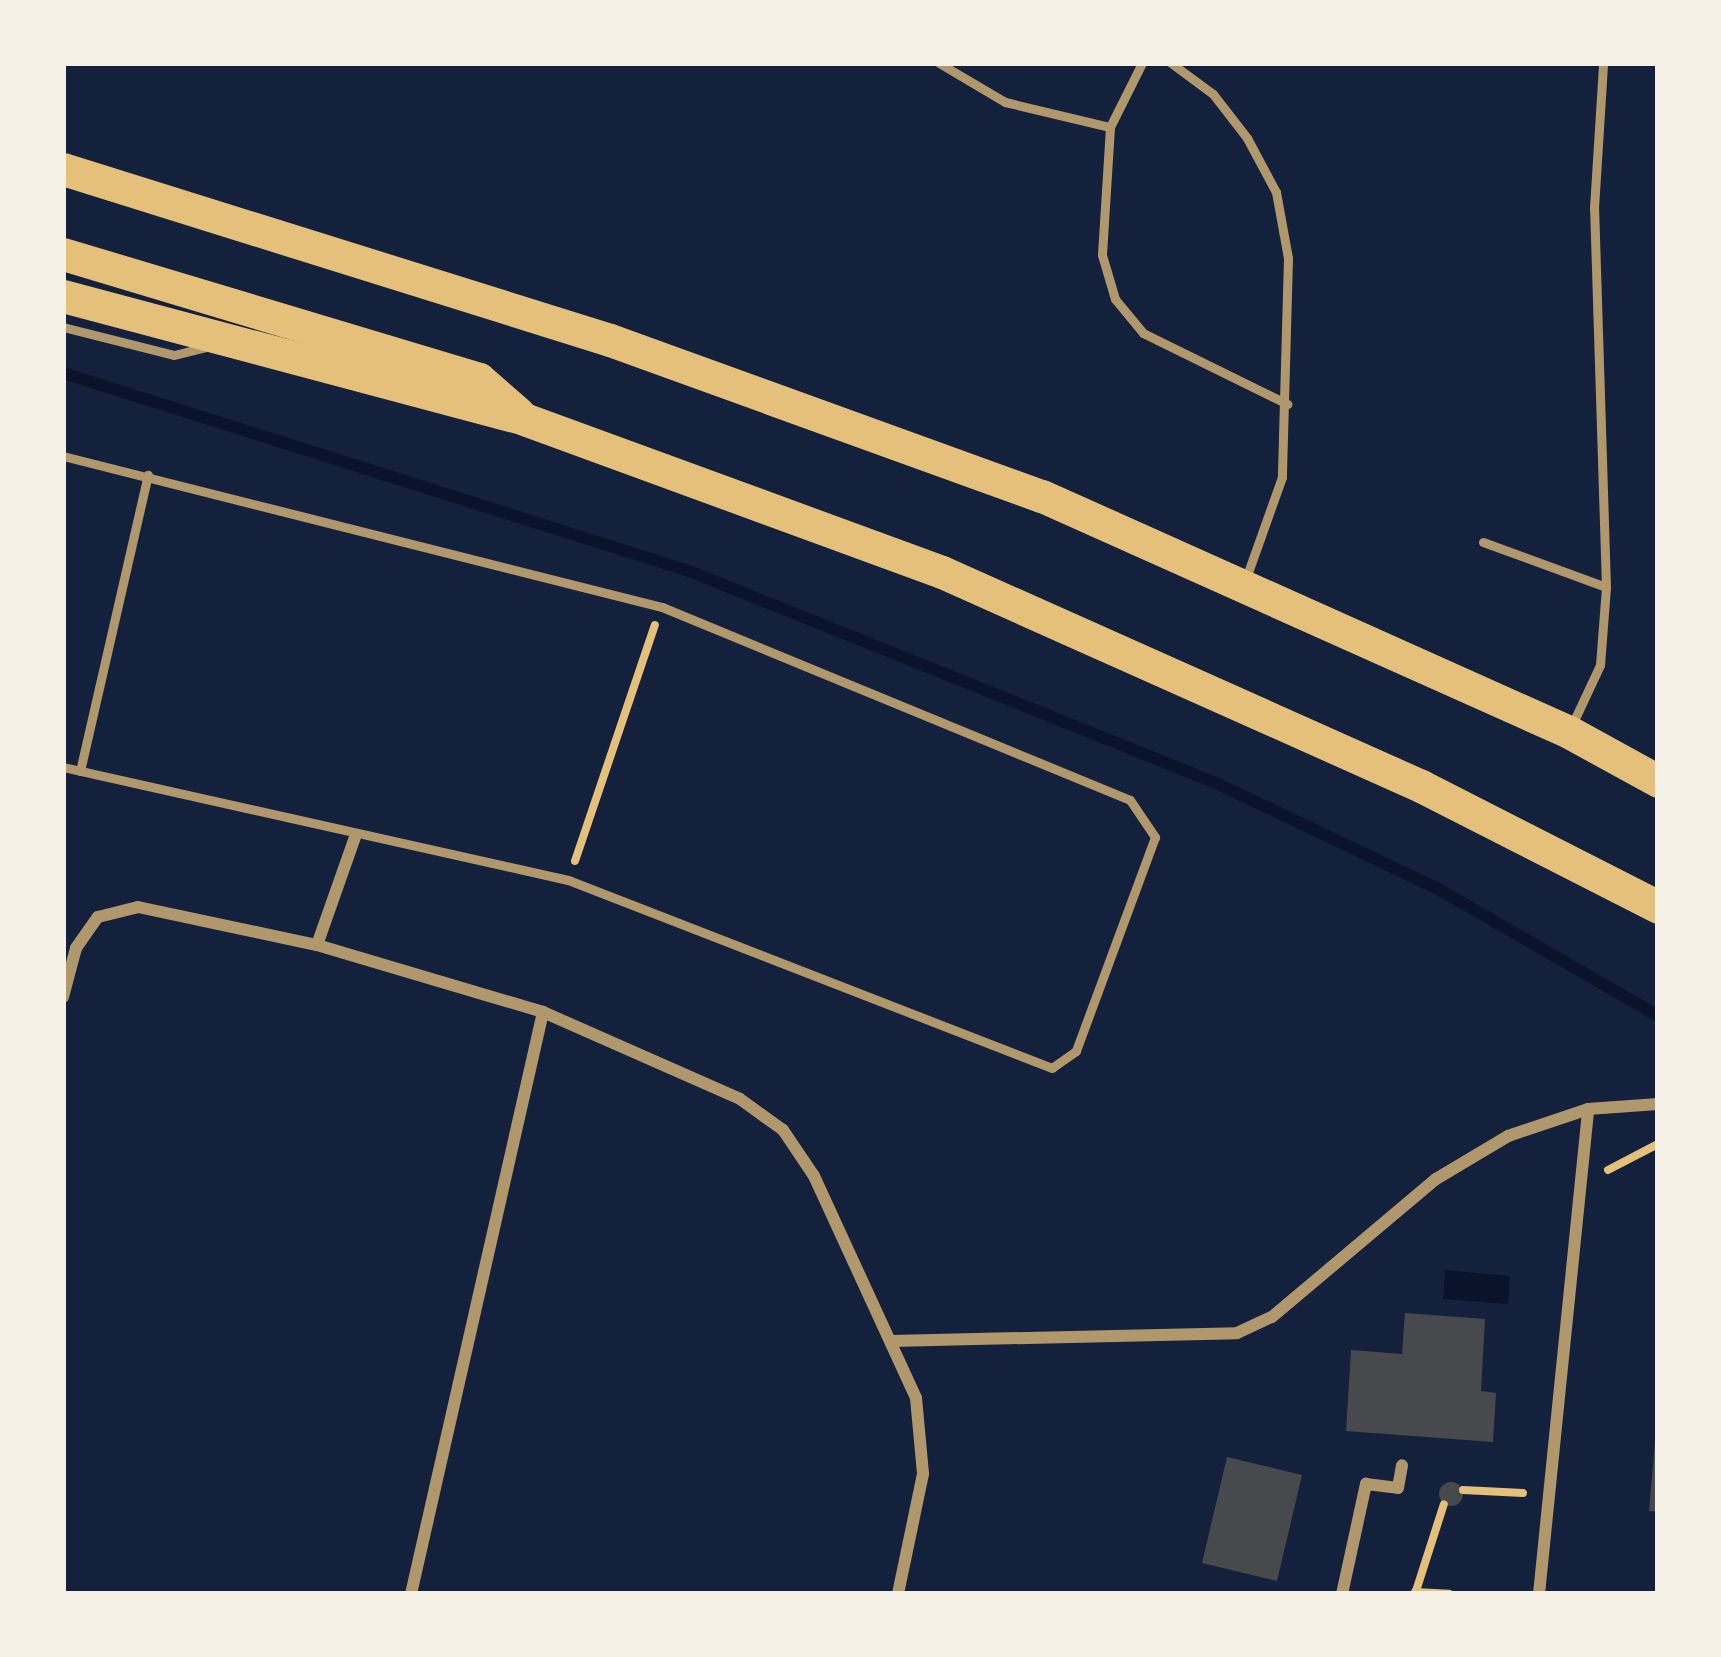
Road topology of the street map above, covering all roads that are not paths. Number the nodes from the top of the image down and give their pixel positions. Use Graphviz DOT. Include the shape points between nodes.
graph roads {
  1 [pos="939,63"];
  2 [pos="1142,63"];
  3 [pos="1171,63"];
  4 [pos="1603,63"];
  5 [pos="1110,127"];
  6 [pos="63,169"];
  7 [pos="63,254"];
  8 [pos="63,296"];
  9 [pos="63,327"];
  10 [pos="233,341"];
  11 [pos="1287,404"];
  12 [pos="524,419"];
  13 [pos="63,456"];
  14 [pos="148,475"];
  15 [pos="1483,542"];
  16 [pos="1606,587"];
  17 [pos="1240,588"];
  18 [pos="1569,732"];
  19 [pos="63,767"];
  20 [pos="80,770"];
  21 [pos="1658,781"];
  22 [pos="355,837"];
  23 [pos="1658,907"];
  24 [pos="317,945"];
  25 [pos="64,993"];
  26 [pos="543,1012"];
  27 [pos="1658,1104"];
  28 [pos="1588,1108"];
  29 [pos="891,1341"];
  30 [pos="1402,1465"];
  31 [pos="411,1594"];
  32 [pos="898,1594"];
  33 [pos="1342,1594"];
  34 [pos="1539,1594"];
  1 -- 5 [label="lane" via="1005,101"];
  2 -- 5 [label="lane"];
  3 -- 11 [label="lane" via="1213,94 1276,192 1292,327"];
  4 -- 16 [label="lane" via="1594,208"];
  5 -- 11 [label="lane" via="1102,255 1115,299 1143,333"];
  6 -- 17 [label="highway" via="362,259 838,420 1042,496"];
  7 -- 12 [label="highway" via="479,379"];
  8 -- 10 [label="highway"];
  9 -- 10 [label="lane" via="174,355"];
  10 -- 12 [label="highway"];
  11 -- 17 [label="lane" via="1282,477 1262,548"];
  12 -- 23 [label="highway" via="942,572 1421,786"];
  13 -- 14 [label="lane"];
  14 -- 20 [label="lane"];
  14 -- 22 [label="lane" via="662,607 1130,800 1155,837 1076,1051 1052,1068 568,880"];
  15 -- 16 [label="lane"];
  16 -- 18 [label="lane" via="1600,665"];
  17 -- 18 [label="highway"];
  18 -- 21 [label="highway"];
  19 -- 20 [label="lane"];
  20 -- 22 [label="lane"];
  22 -- 24 [label="street"];
  24 -- 25 [label="street" via="138,908 98,917 76,948"];
  24 -- 26 [label="street"];
  26 -- 29 [label="street" via="740,1099 783,1130 814,1176"];
  26 -- 31 [label="street"];
  27 -- 28 [label="street"];
  28 -- 29 [label="street" via="1508,1136 1436,1179 1272,1317 1237,1333"];
  28 -- 34 [label="street"];
  29 -- 32 [label="street" via="924,1437"];
  30 -- 33 [label="street" via="1397,1487 1366,1484"];
}
